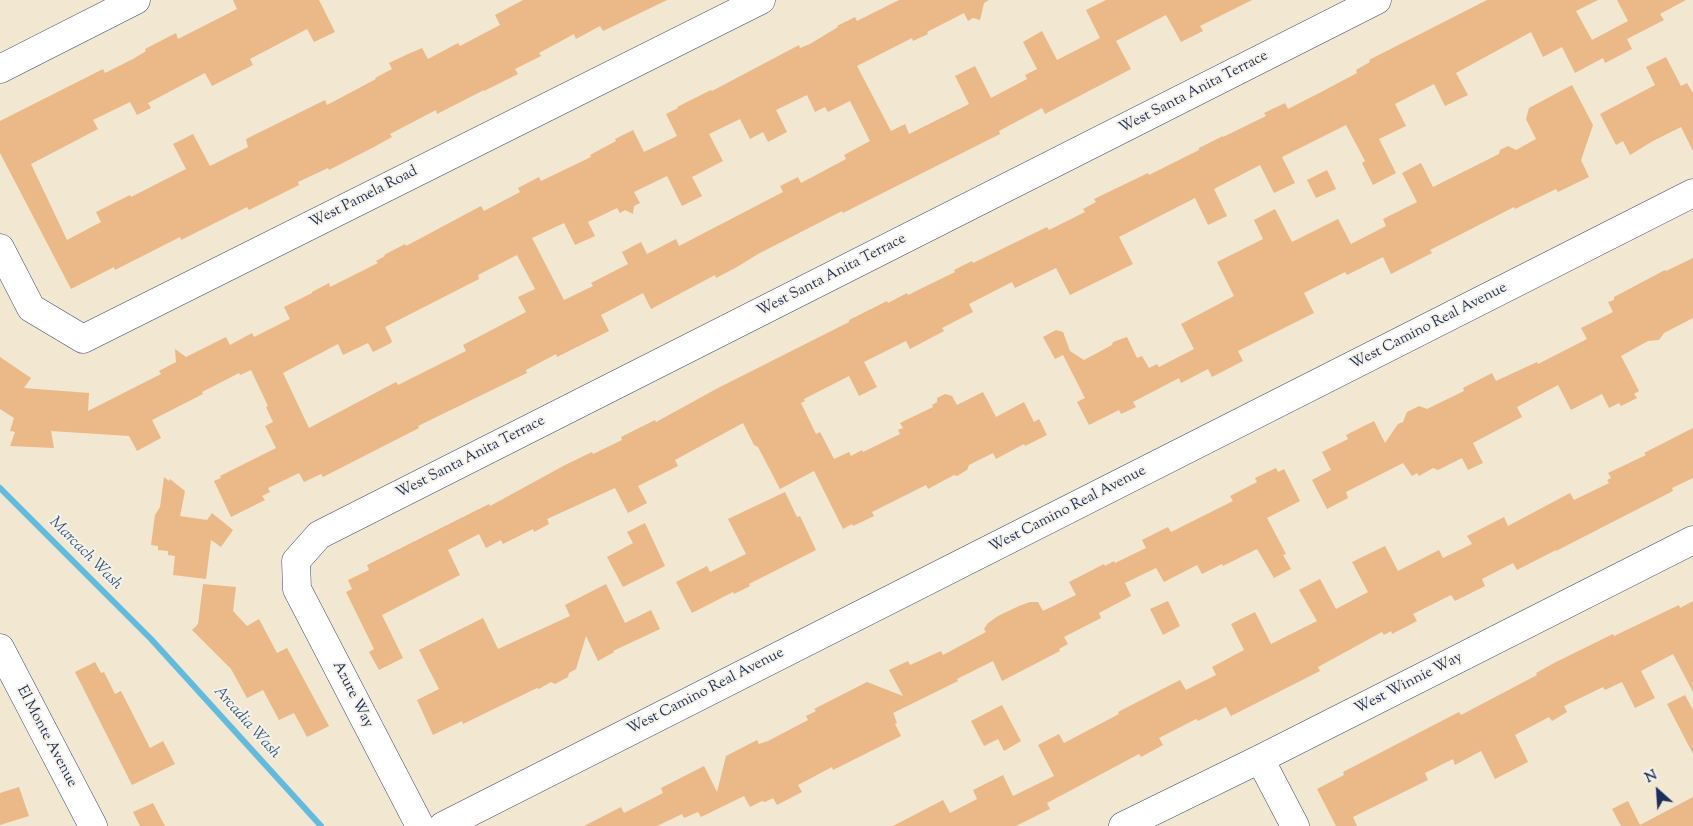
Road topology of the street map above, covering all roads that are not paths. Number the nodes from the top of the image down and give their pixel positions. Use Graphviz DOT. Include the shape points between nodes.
graph roads {
  1 [pos="136,0"];
  2 [pos="761,0"];
  3 [pos="1377,0"];
  4 [pos="0,69"];
  5 [pos="1693,193"];
  6 [pos="0,248"];
  7 [pos="1693,540"];
  8 [pos="296,561"];
  9 [pos="0,648"];
  10 [pos="1260,759"];
  11 [pos="93,826"];
  12 [pos="420,826"];
  13 [pos="443,826"];
  14 [pos="1123,826"];
  15 [pos="1295,826"];
  1 -- 4 [label="street"];
  2 -- 6 [label="street, West Pamela Road" via="83,339 31,308"];
  3 -- 8 [label="street, West Santa Anita Terrace" via="319,536"];
  5 -- 13 [label="street, West Camino Real Avenue"];
  7 -- 10 [label="street, West Winnie Way"];
  8 -- 12 [label="street, Azure Way" via="297,589"];
  9 -- 11 [label="street, El Monte Avenue"];
  10 -- 14 [label="street, West Winnie Way"];
  10 -- 15 [label="street"];
}
